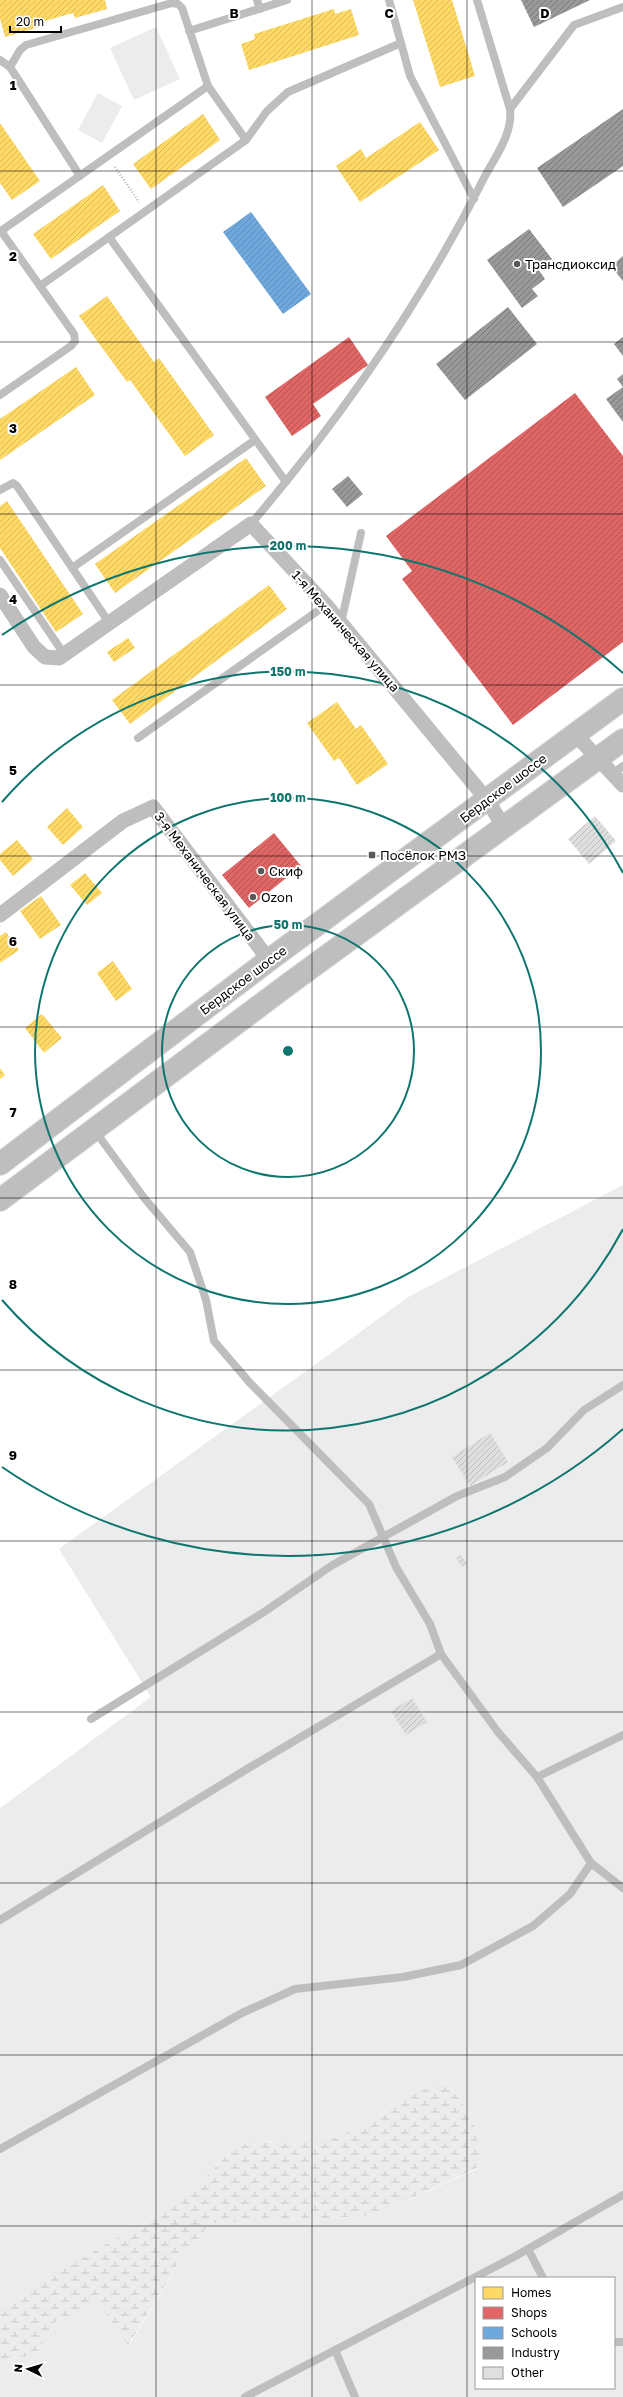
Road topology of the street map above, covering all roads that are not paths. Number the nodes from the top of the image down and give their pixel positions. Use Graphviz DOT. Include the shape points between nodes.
graph roads {
  1 [pos="257,0"];
  2 [pos="287,0"];
  3 [pos="389,0"];
  4 [pos="477,0"];
  5 [pos="623,7"];
  6 [pos="260,9"];
  7 [pos="189,31"];
  8 [pos="401,43"];
  9 [pos="0,60"];
  10 [pos="10,67"];
  11 [pos="208,86"];
  12 [pos="510,109"];
  13 [pos="246,140"];
  14 [pos="80,176"];
  15 [pos="474,199"];
  16 [pos="0,231"];
  17 [pos="108,237"];
  18 [pos="40,286"];
  19 [pos="0,395"];
  20 [pos="255,440"];
  21 [pos="286,482"];
  22 [pos="0,490"];
  23 [pos="251,524"];
  24 [pos="361,533"];
  25 [pos="0,560"];
  26 [pos="72,568"];
  27 [pos="0,595"];
  28 [pos="326,605"];
  29 [pos="341,623"];
  30 [pos="110,624"];
  31 [pos="64,654"];
  32 [pos="623,699"];
  33 [pos="575,734"];
  34 [pos="138,738"];
  35 [pos="623,740"];
  36 [pos="597,759"];
  37 [pos="619,775"];
  38 [pos="487,800"];
  39 [pos="504,827"];
  40 [pos="0,915"];
  41 [pos="269,960"];
  42 [pos="93,1129"];
  43 [pos="0,1164"];
  44 [pos="0,1200"];
  45 [pos="623,1385"];
  46 [pos="383,1537"];
  47 [pos="441,1654"];
  48 [pos="91,1719"];
  49 [pos="623,1735"];
  50 [pos="537,1777"];
  51 [pos="591,1862"];
  52 [pos="623,1888"];
  53 [pos="0,1920"];
  54 [pos="0,2149"];
  55 [pos="623,2195"];
  56 [pos="528,2249"];
  57 [pos="542,2277"];
  58 [pos="335,2350"];
  59 [pos="245,2397"];
  60 [pos="355,2397"];
  1 -- 6 [label="lane"];
  2 -- 6 [label="lane"];
  3 -- 8 [label="lane"];
  4 -- 12 [label="lane"];
  5 -- 12 [label="lane" via="574,25"];
  6 -- 7 [label="lane"];
  7 -- 10 [label="lane" via="182,8 172,3 26,45"];
  7 -- 11 [label="lane"];
  8 -- 13 [label="lane" via="288,92 268,111"];
  8 -- 15 [label="lane" via="410,76"];
  9 -- 10 [label="lane"];
  10 -- 14 [label="lane"];
  11 -- 13 [label="lane"];
  11 -- 14 [label="lane"];
  12 -- 15 [label="lane" via="510,128"];
  13 -- 17 [label="lane"];
  14 -- 16 [label="lane"];
  15 -- 21 [label="lane" via="426,282 376,360"];
  16 -- 18 [label="lane"];
  17 -- 18 [label="lane"];
  17 -- 20 [label="lane"];
  18 -- 19 [label="lane" via="74,334 75,341"];
  20 -- 21 [label="lane"];
  20 -- 26 [label="lane"];
  21 -- 23 [label="lane"];
  22 -- 26 [label="lane" via="13,483 17,486"];
  23 -- 28 [label="street, 1-я Механическая улица"];
  23 -- 30 [label="street"];
  24 -- 29 [label="lane"];
  25 -- 31 [label="lane"];
  26 -- 30 [label="lane"];
  27 -- 31 [label="street" via="34,647 45,657 59,658"];
  28 -- 29 [label="street, 1-я Механическая улица"];
  28 -- 34 [label="lane"];
  29 -- 38 [label="street, 1-я Механическая улица"];
  30 -- 31 [label="street"];
  32 -- 33 [label="highway, Бердское шоссе"];
  33 -- 36 [label="street"];
  33 -- 38 [label="highway, Бердское шоссе"];
  35 -- 36 [label="highway"];
  36 -- 37 [label="street"];
  36 -- 39 [label="highway"];
  38 -- 39 [label="street, 1-я Механическая улица"];
  38 -- 41 [label="highway, Бердское шоссе"];
  39 -- 42 [label="highway"];
  40 -- 41 [label="street, 3-я Механическая улица" via="124,821 153,807"];
  41 -- 43 [label="highway, Бердское шоссе"];
  42 -- 44 [label="highway"];
  42 -- 46 [label="lane" via="145,1199 190,1252 206,1300 214,1341 250,1383 369,1504"];
  45 -- 46 [label="lane" via="584,1410 547,1448 505,1477 457,1496"];
  46 -- 47 [label="lane" via="396,1567 430,1624"];
  46 -- 48 [label="lane" via="331,1566 264,1612"];
  47 -- 50 [label="lane" via="498,1732"];
  47 -- 53 [label="lane"];
  49 -- 50 [label="lane"];
  50 -- 51 [label="lane"];
  51 -- 52 [label="lane"];
  51 -- 54 [label="lane" via="570,1894 533,1926 461,1965 403,1977 295,1989 242,2013"];
  55 -- 56 [label="lane"];
  56 -- 57 [label="lane"];
  56 -- 58 [label="lane"];
  58 -- 59 [label="lane"];
  58 -- 60 [label="lane"];
}
